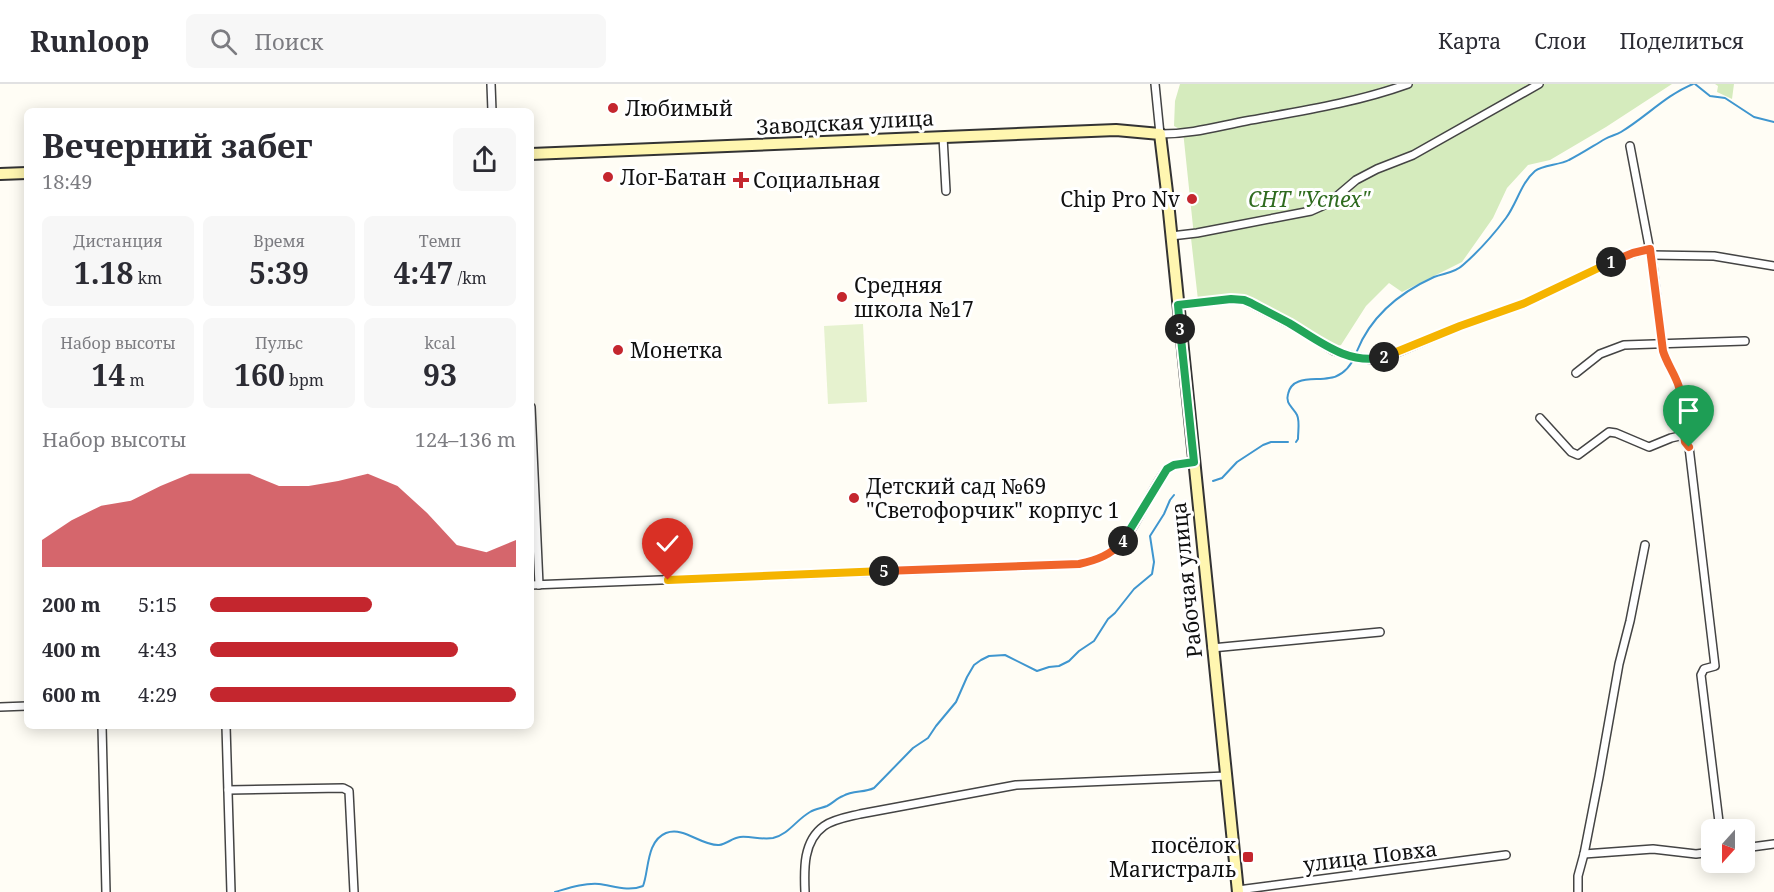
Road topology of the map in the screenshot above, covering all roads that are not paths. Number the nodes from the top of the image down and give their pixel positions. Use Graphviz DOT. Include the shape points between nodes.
graph roads {
  1 [pos="491,84"];
  2 [pos="1157,84"];
  3 [pos="1408,84"];
  4 [pos="1539,84"];
  5 [pos="492,108"];
  6 [pos="1160,134"];
  7 [pos="943,137"];
  8 [pos="1630,146"];
  9 [pos="534,154"];
  10 [pos="24,173"];
  11 [pos="0,174"];
  12 [pos="946,191"];
  13 [pos="1171,236"];
  14 [pos="1650,252"];
  15 [pos="1774,266"];
  16 [pos="1178,305"];
  17 [pos="1745,341"];
  18 [pos="1662,344"];
  19 [pos="1576,373"];
  20 [pos="1540,418"];
  21 [pos="1684,435"];
  22 [pos="1194,462"];
  23 [pos="534,540"];
  24 [pos="1645,545"];
  25 [pos="535,585"];
  26 [pos="1380,632"];
  27 [pos="1212,648"];
  28 [pos="24,706"];
  29 [pos="0,707"];
  30 [pos="102,729"];
  31 [pos="226,729"];
  32 [pos="1226,776"];
  33 [pos="228,790"];
  34 [pos="1719,819"];
  35 [pos="1774,844"];
  36 [pos="1755,847"];
  37 [pos="1701,853"];
  38 [pos="1584,854"];
  39 [pos="1506,855"];
  40 [pos="1238,891"];
  41 [pos="106,892"];
  42 [pos="231,892"];
  43 [pos="354,892"];
  44 [pos="805,892"];
  45 [pos="1578,892"];
  1 -- 5 [label="street"];
  2 -- 6 [label="street, Рабочая улица"];
  3 -- 6 [label="street" via="1320,109 1188,134"];
  4 -- 13 [label="street" via="1420,151 1356,180 1321,208"];
  6 -- 7 [label="street, Заводская улица" via="1116,130"];
  6 -- 13 [label="street, Рабочая улица"];
  7 -- 9 [label="street, Заводская улица"];
  7 -- 12 [label="street"];
  8 -- 14 [label="street"];
  10 -- 11 [label="street"];
  13 -- 16 [label="street, Рабочая улица"];
  14 -- 15 [label="street" via="1714,256"];
  14 -- 16 [label="street" via="1625,256 1525,303 1372,360 1323,345 1244,300"];
  14 -- 18 [label="street"];
  16 -- 22 [label="street, Рабочая улица"];
  17 -- 18 [label="street"];
  18 -- 19 [label="street" via="1616,347"];
  18 -- 21 [label="street" via="1679,387"];
  20 -- 21 [label="street" via="1578,455 1609,432 1649,447"];
  21 -- 34 [label="street" via="1689,447 1715,666 1704,669 1701,675"];
  22 -- 25 [label="street" via="1167,469 1117,548 1079,564"];
  22 -- 27 [label="street, Рабочая улица"];
  23 -- 25 [label="street"];
  24 -- 38 [label="street"];
  26 -- 27 [label="street"];
  27 -- 32 [label="street, Рабочая улица"];
  28 -- 29 [label="street"];
  30 -- 41 [label="street"];
  31 -- 33 [label="street"];
  32 -- 40 [label="street, Рабочая улица"];
  32 -- 44 [label="street" via="1016,785 838,820 824,826 812,838 806,855"];
  33 -- 42 [label="street"];
  33 -- 43 [label="street" via="349,791"];
  35 -- 36 [label="street"];
  37 -- 38 [label="street" via="1653,849"];
  38 -- 45 [label="street"];
  39 -- 40 [label="street, улица Повха"];
}
